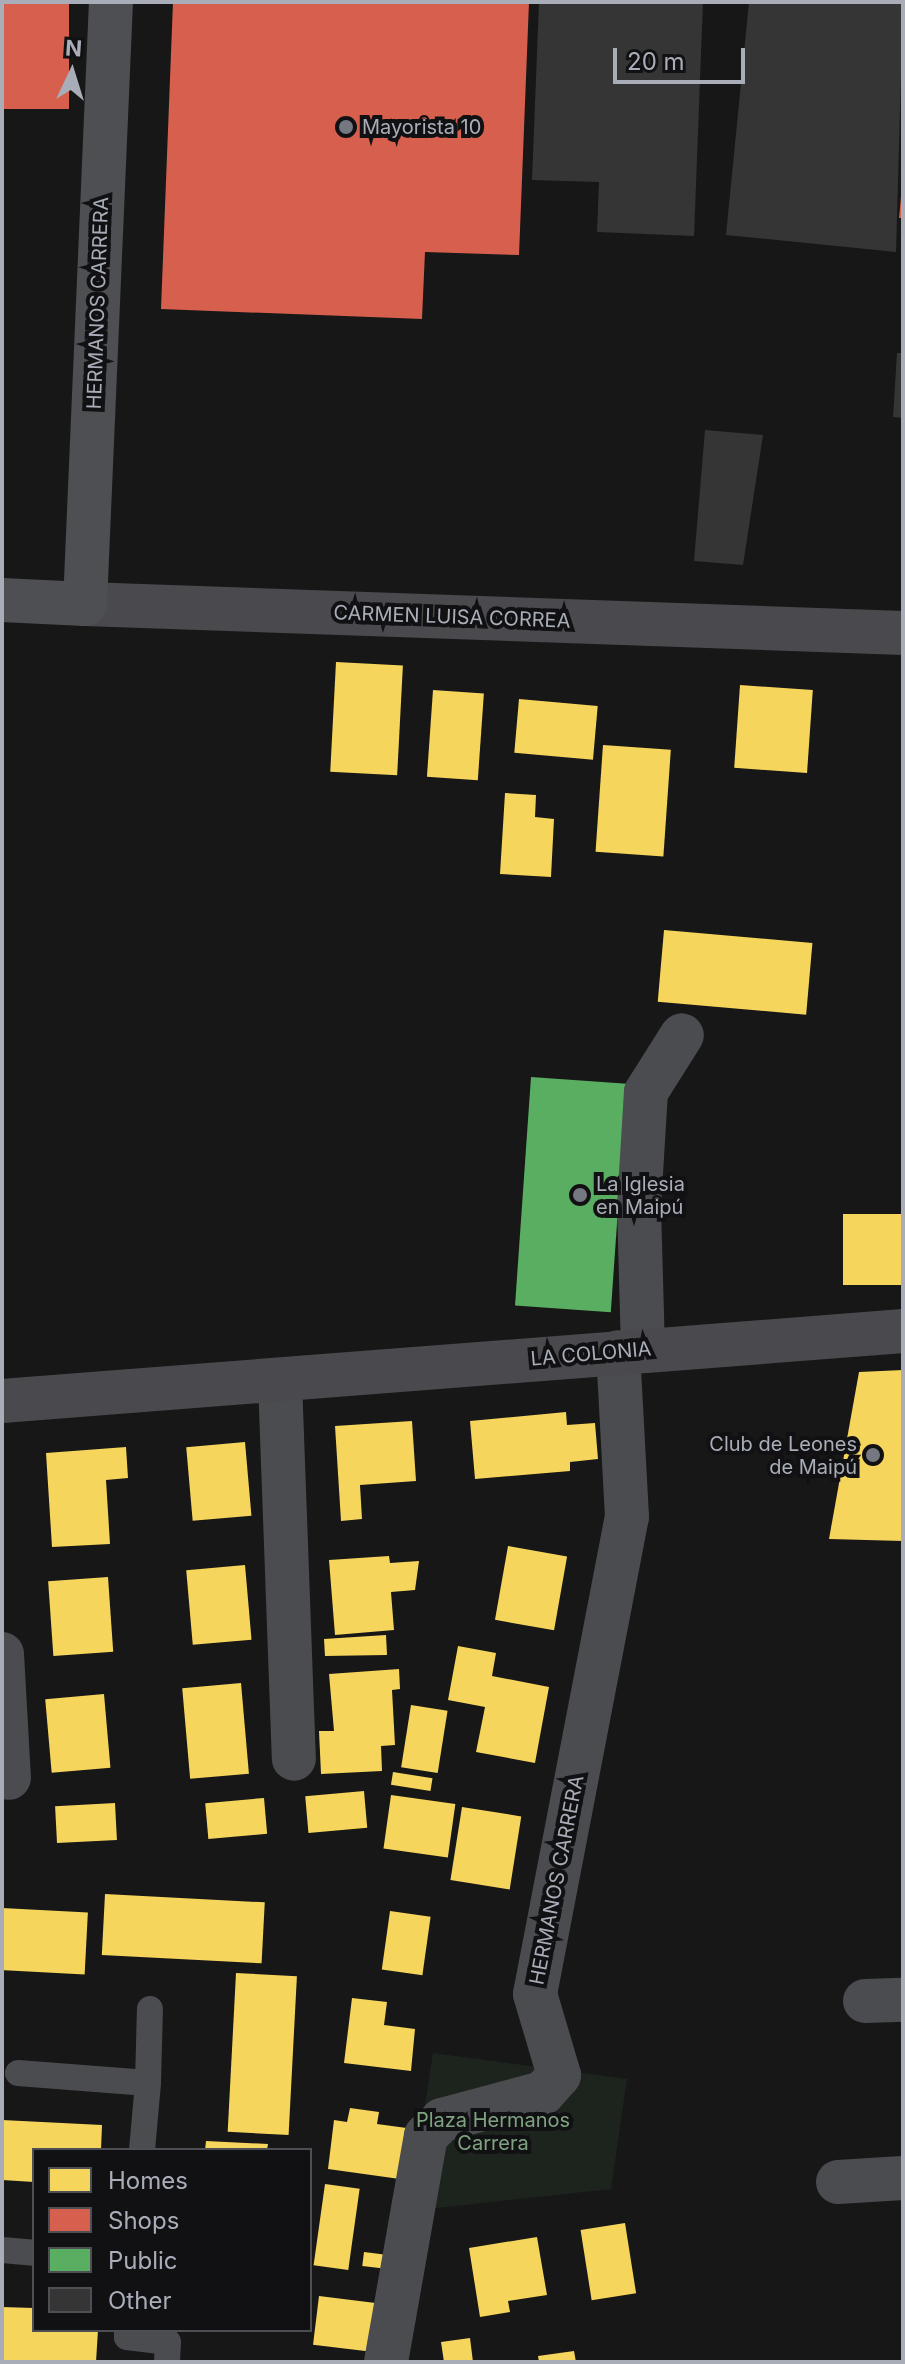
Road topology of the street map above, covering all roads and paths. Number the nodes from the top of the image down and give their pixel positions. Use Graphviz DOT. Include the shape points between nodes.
graph roads {
  1 [pos="111,2"];
  2 [pos="2,600"];
  3 [pos="85,604"];
  4 [pos="903,633"];
  5 [pos="682,1035"];
  6 [pos="903,1331"];
  7 [pos="631,1351"];
  8 [pos="280,1381"];
  9 [pos="2,1401"];
  10 [pos="2,1654"];
  11 [pos="294,1759"];
  12 [pos="9,1778"];
  13 [pos="150,2009"];
  14 [pos="18,2073"];
  15 [pos="148,2083"];
  16 [pos="142,2148"];
  17 [pos="903,2178"];
  18 [pos="838,2182"];
  19 [pos="2,2250"];
  20 [pos="32,2253"];
  21 [pos="127,2332"];
  22 [pos="167,2362"];
  23 [pos="386,2362"];
  1 -- 3 [label="main road, HERMANOS CARRERA"];
  2 -- 3 [label="main road, CARMEN LUISA CORREA"];
  3 -- 4 [label="street, CARMEN LUISA CORREA"];
  5 -- 7 [label="street" via="646,1092"];
  6 -- 7 [label="street, LA COLONIA"];
  7 -- 8 [label="street, LA COLONIA"];
  7 -- 23 [label="street, HERMANOS CARRERA" via="627,1517 535,1994 559,2075 543,2093 442,2120 426,2136"];
  8 -- 9 [label="street, LA COLONIA"];
  8 -- 11 [label="street"];
  10 -- 12 [label="street"];
  13 -- 15 [label="lane"];
  14 -- 15 [label="lane"];
  15 -- 16 [label="lane"];
  17 -- 18 [label="street"];
  19 -- 20 [label="lane"];
  21 -- 22 [label="lane" via="127,2337 168,2342"];
}
